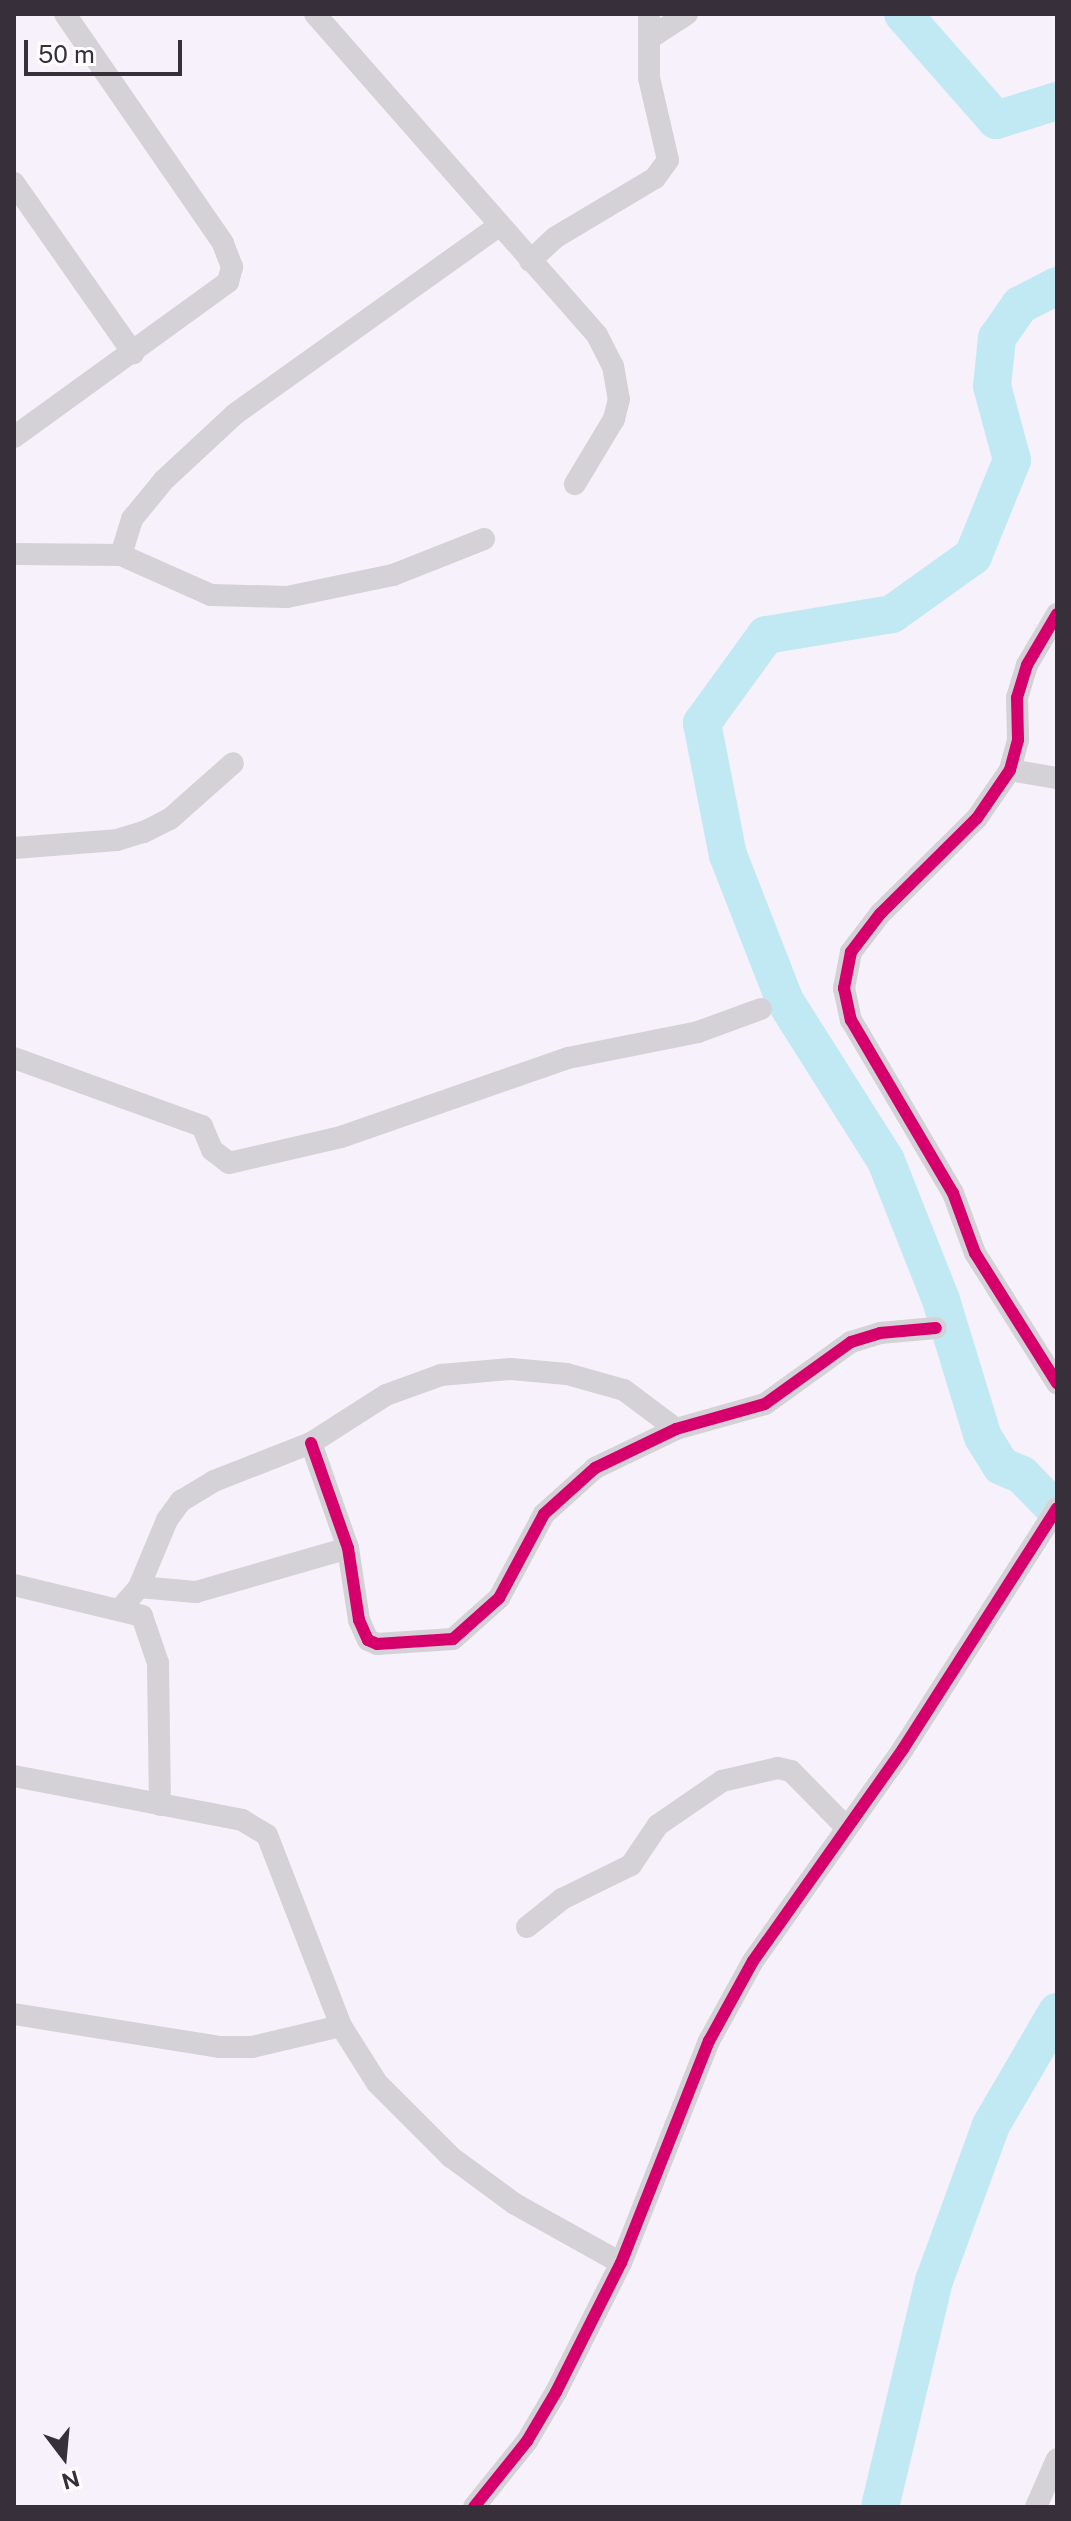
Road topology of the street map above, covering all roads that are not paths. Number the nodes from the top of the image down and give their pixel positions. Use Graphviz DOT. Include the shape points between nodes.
graph roads {
  1 [pos="65,14"];
  2 [pos="315,14"];
  3 [pos="649,14"];
  4 [pos="687,14"];
  5 [pos="650,38"];
  6 [pos="14,183"];
  7 [pos="499,226"];
  8 [pos="530,261"];
  9 [pos="133,353"];
  10 [pos="17,429"];
  11 [pos="575,484"];
  12 [pos="484,539"];
  13 [pos="14,554"];
  14 [pos="121,555"];
  15 [pos="1057,614"];
  16 [pos="233,763"];
  17 [pos="1010,770"];
  18 [pos="1057,778"];
  19 [pos="14,848"];
  20 [pos="761,1009"];
  21 [pos="14,1058"];
  22 [pos="936,1328"];
  23 [pos="1057,1383"];
  24 [pos="676,1429"];
  25 [pos="311,1443"];
  26 [pos="1053,1512"];
  27 [pos="348,1548"];
  28 [pos="14,1585"];
  29 [pos="139,1587"];
  30 [pos="121,1608"];
  31 [pos="14,1776"];
  32 [pos="160,1805"];
  33 [pos="845,1826"];
  34 [pos="527,1927"];
  35 [pos="14,2014"];
  36 [pos="341,2026"];
  37 [pos="621,2263"];
  38 [pos="1057,2459"];
  39 [pos="474,2507"];
  40 [pos="1036,2507"];
  1 -- 9 [label="street" via="223,243 232,267 228,282"];
  2 -- 7 [label="street"];
  3 -- 5 [label="street"];
  4 -- 5 [label="street"];
  5 -- 8 [label="street" via="653,103 668,152 664,169 556,237"];
  6 -- 9 [label="street"];
  7 -- 8 [label="street"];
  7 -- 14 [label="street" via="235,414 164,480 132,519"];
  8 -- 11 [label="street" via="597,335 613,366 619,399 614,419"];
  9 -- 10 [label="street"];
  12 -- 14 [label="street" via="393,575 287,597 211,595"];
  13 -- 14 [label="street"];
  15 -- 17 [label="street" via="1027,665 1017,698 1018,740"];
  16 -- 19 [label="street" via="170,819 144,832 117,840"];
  17 -- 18 [label="street"];
  17 -- 23 [label="street" via="977,818 880,914 851,952 844,988 851,1020 953,1193 975,1253"];
  20 -- 21 [label="street" via="698,1032 568,1058 341,1137 229,1163 212,1150 202,1126"];
  22 -- 24 [label="street" via="880,1333 851,1342 765,1404"];
  24 -- 25 [label="street" via="624,1390 567,1374 511,1369 427,1380 386,1395"];
  24 -- 27 [label="street" via="595,1468 544,1514 499,1598 453,1639 377,1644 368,1640 359,1620"];
  25 -- 27 [label="street"];
  25 -- 29 [label="street" via="214,1481 181,1501 167,1520"];
  26 -- 33 [label="street" via="903,1749"];
  27 -- 29 [label="street" via="196,1592"];
  28 -- 30 [label="street"];
  29 -- 30 [label="street"];
  30 -- 32 [label="street" via="142,1616 153,1637"];
  31 -- 32 [label="street"];
  32 -- 36 [label="street" via="242,1820 267,1835"];
  33 -- 34 [label="street" via="791,1771 778,1768 722,1781 658,1825 631,1865 562,1899"];
  33 -- 37 [label="street" via="753,1961 709,2041"];
  35 -- 36 [label="street" via="220,2047 252,2047"];
  36 -- 37 [label="street" via="377,2083 451,2157 515,2204"];
  37 -- 39 [label="street" via="527,2441"];
  38 -- 40 [label="street"];
}
